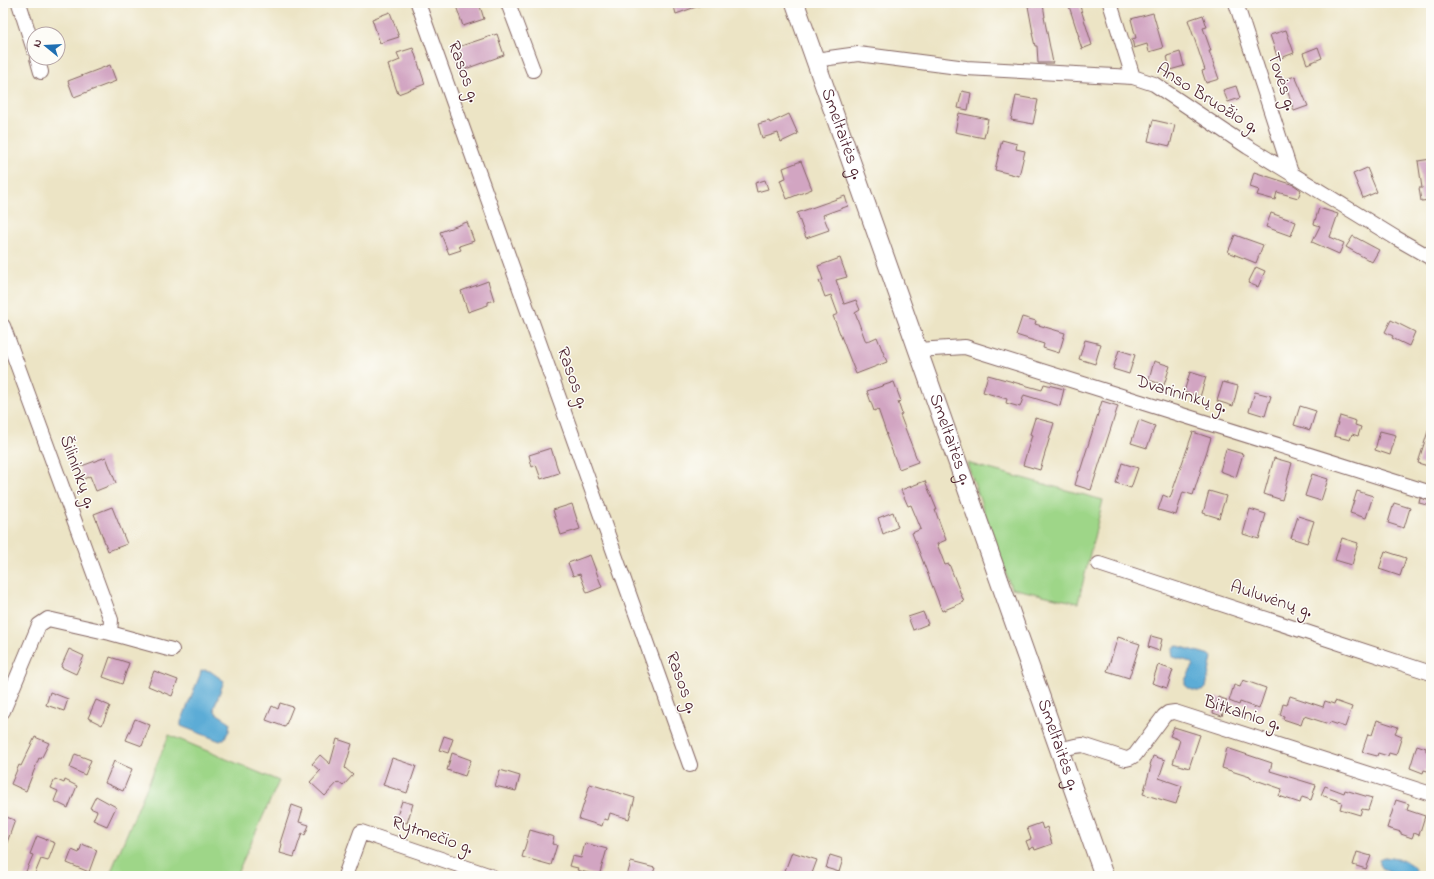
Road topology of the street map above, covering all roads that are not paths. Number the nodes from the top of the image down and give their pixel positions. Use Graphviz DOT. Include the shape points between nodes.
graph roads {
  1 [pos="19,3"];
  2 [pos="418,3"];
  3 [pos="508,3"];
  4 [pos="795,3"];
  5 [pos="1110,3"];
  6 [pos="1236,3"];
  7 [pos="26,26"];
  8 [pos="815,60"];
  9 [pos="39,66"];
  10 [pos="533,70"];
  11 [pos="41,72"];
  12 [pos="1133,77"];
  13 [pos="1291,173"];
  14 [pos="1431,258"];
  15 [pos="3,326"];
  16 [pos="917,350"];
  17 [pos="1431,493"];
  18 [pos="1099,564"];
  19 [pos="110,633"];
  20 [pos="172,650"];
  21 [pos="1431,673"];
  22 [pos="3,710"];
  23 [pos="1059,750"];
  24 [pos="690,765"];
  25 [pos="1431,794"];
  26 [pos="345,876"];
  27 [pos="491,876"];
  28 [pos="1104,876"];
  1 -- 7 [label="street"];
  2 -- 24 [label="street, Rasos g."];
  3 -- 10 [label="street"];
  4 -- 8 [label="main road, Smeltaitės g."];
  5 -- 12 [label="street"];
  6 -- 13 [label="street, Tovės g."];
  8 -- 12 [label="street, Anso Bruožio g." via="858,54 966,68"];
  8 -- 16 [label="main road, Smeltaitės g."];
  9 -- 11 [label="street"];
  12 -- 13 [label="street, Anso Bruožio g." via="1154,84"];
  13 -- 14 [label="street, Anso Bruožio g."];
  15 -- 19 [label="street, Šilininkų g." via="111,620"];
  16 -- 17 [label="street, Dvarininkų g." via="965,347"];
  16 -- 23 [label="main road, Smeltaitės g."];
  18 -- 21 [label="street, Auluvėnų g."];
  19 -- 20 [label="street"];
  19 -- 22 [label="street" via="48,619 39,625"];
  23 -- 25 [label="street, Bitkalnio g." via="1083,745 1126,759 1130,758 1164,716 1175,712"];
  23 -- 28 [label="main road, Smeltaitės g."];
  26 -- 27 [label="street, Rytmečio g." via="361,832"];
}
